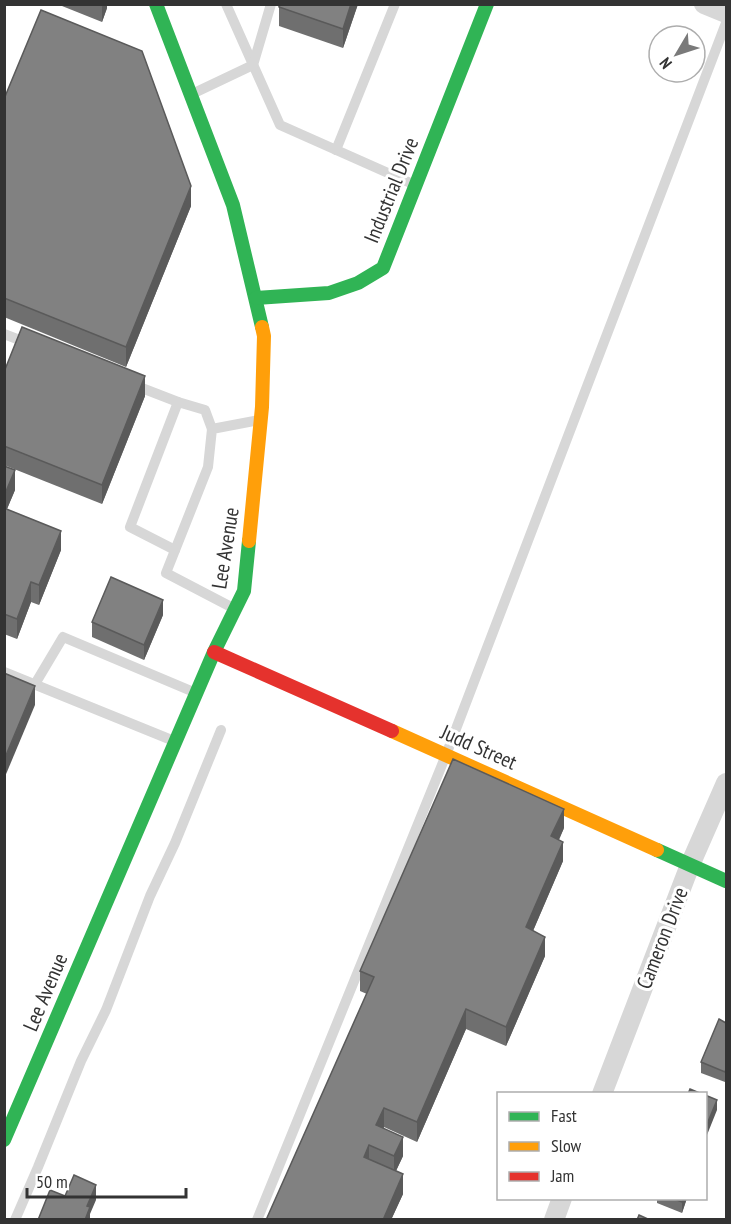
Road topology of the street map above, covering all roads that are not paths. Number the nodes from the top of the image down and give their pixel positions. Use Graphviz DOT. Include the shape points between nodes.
graph roads {
  1 [pos="156,4"];
  2 [pos="226,4"];
  3 [pos="271,4"];
  4 [pos="395,4"];
  5 [pos="487,4"];
  6 [pos="704,4"];
  7 [pos="726,14"];
  8 [pos="726,22"];
  9 [pos="253,65"];
  10 [pos="192,94"];
  11 [pos="336,150"];
  12 [pos="416,185"];
  13 [pos="256,298"];
  14 [pos="4,334"];
  15 [pos="37,347"];
  16 [pos="124,381"];
  17 [pos="178,402"];
  18 [pos="261,420"];
  19 [pos="212,429"];
  20 [pos="176,550"];
  21 [pos="235,609"];
  22 [pos="214,652"];
  23 [pos="4,672"];
  24 [pos="35,684"];
  25 [pos="196,693"];
  26 [pos="221,730"];
  27 [pos="176,742"];
  28 [pos="446,755"];
  29 [pos="726,783"];
  30 [pos="690,865"];
  31 [pos="726,881"];
  32 [pos="603,1092"];
  33 [pos="4,1140"];
  34 [pos="561,1200"];
  35 [pos="15,1220"];
  36 [pos="257,1220"];
  37 [pos="554,1220"];
  1 -- 10 [label="street, Lee Avenue"];
  2 -- 9 [label="lane"];
  3 -- 9 [label="lane"];
  4 -- 11 [label="lane"];
  5 -- 12 [label="street, Industrial Drive"];
  6 -- 7 [label="street"];
  8 -- 28 [label="lane"];
  9 -- 10 [label="lane"];
  9 -- 11 [label="lane" via="280,125"];
  10 -- 13 [label="street, Lee Avenue" via="234,205"];
  11 -- 12 [label="lane"];
  12 -- 13 [label="street, Industrial Drive" via="383,268 358,283 329,293"];
  13 -- 18 [label="street, Lee Avenue" via="264,336"];
  14 -- 15 [label="lane"];
  16 -- 17 [label="lane"];
  17 -- 19 [label="lane" via="205,410"];
  17 -- 20 [label="lane" via="130,527"];
  18 -- 19 [label="lane"];
  18 -- 21 [label="street, Lee Avenue" via="244,591"];
  19 -- 20 [label="lane" via="208,466"];
  20 -- 21 [label="lane" via="166,573"];
  21 -- 22 [label="street, Lee Avenue"];
  22 -- 25 [label="street, Lee Avenue"];
  22 -- 28 [label="street, Judd Street"];
  23 -- 24 [label="lane"];
  24 -- 25 [label="lane" via="63,637"];
  24 -- 27 [label="lane"];
  25 -- 27 [label="street, Lee Avenue"];
  26 -- 35 [label="lane"];
  27 -- 33 [label="street, Lee Avenue"];
  28 -- 30 [label="street, Judd Street"];
  28 -- 36 [label="lane"];
  29 -- 30 [label="street, Cameron Drive"];
  30 -- 31 [label="street, Judd Street"];
  30 -- 32 [label="street, Cameron Drive"];
  34 -- 37 [label="street"];
}
